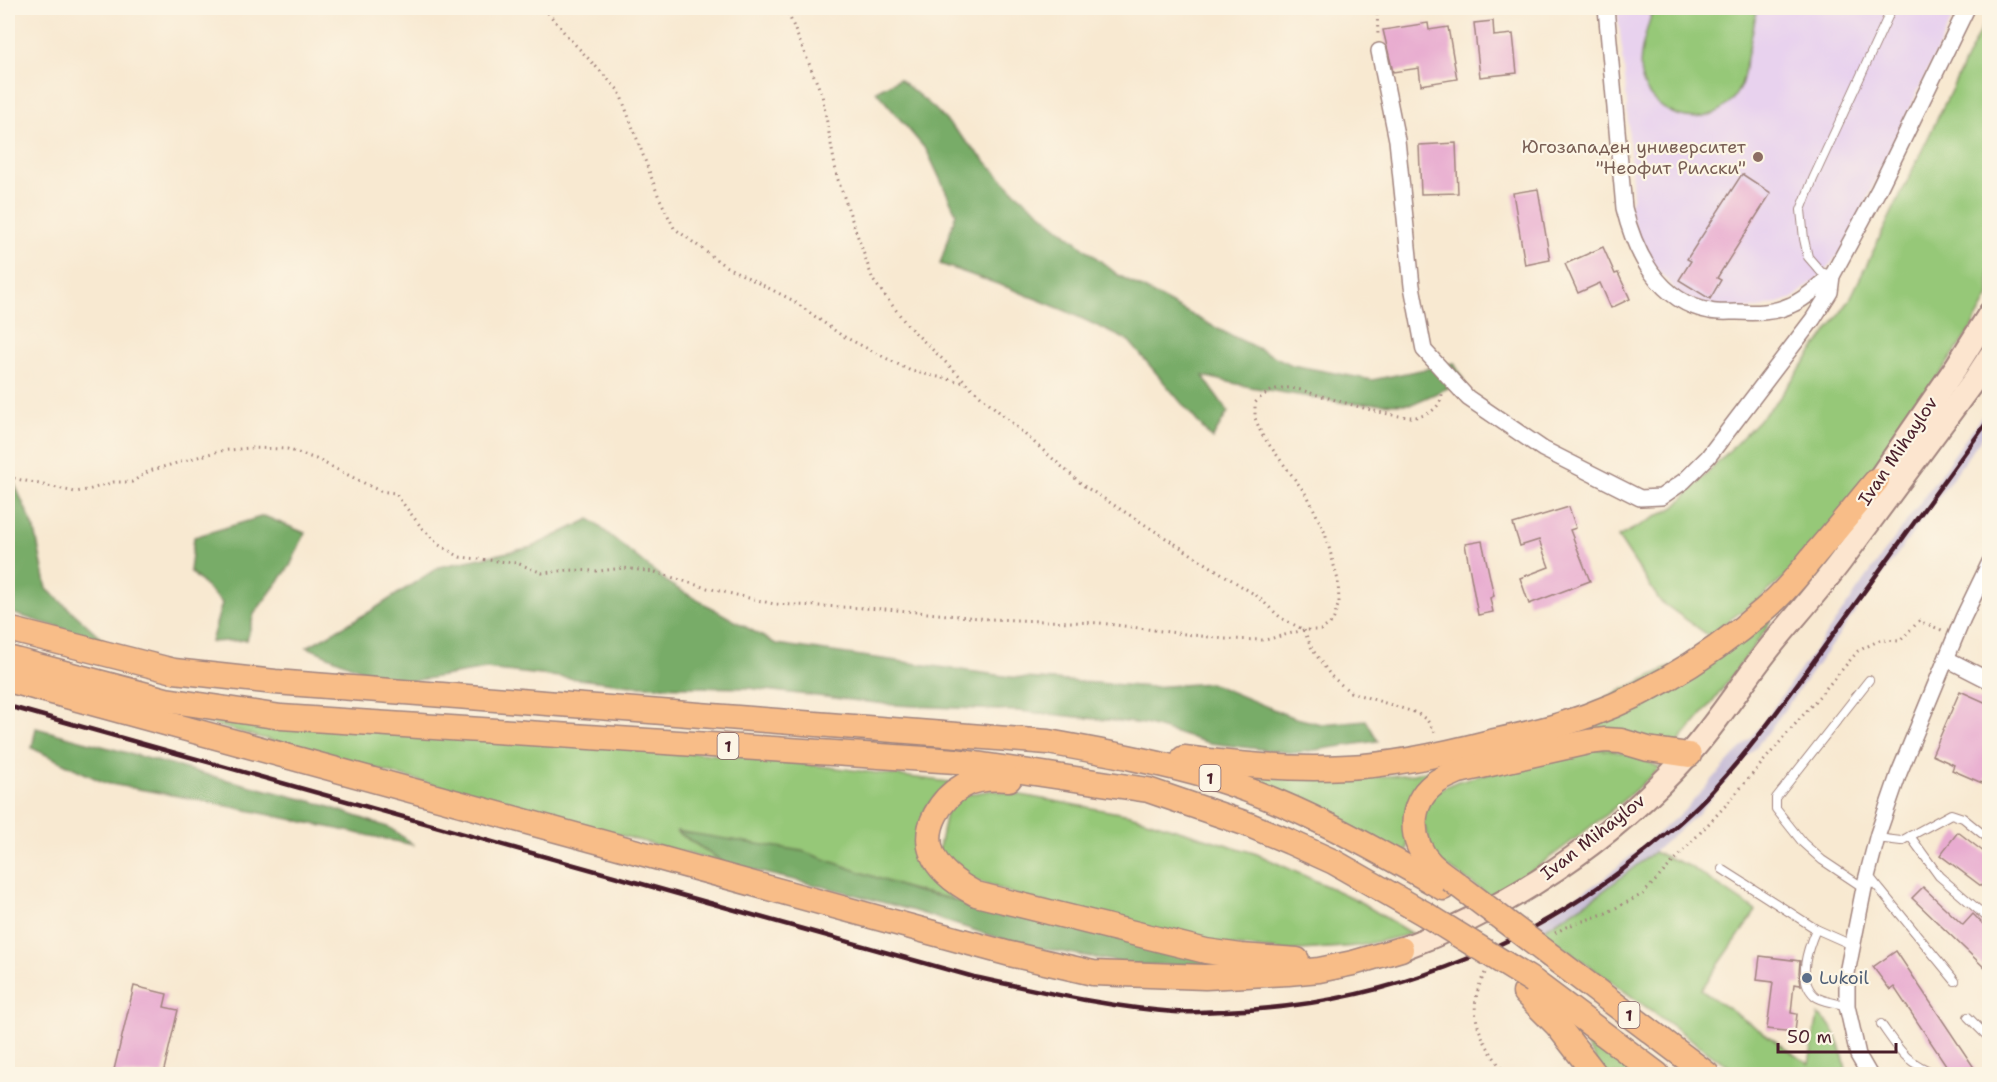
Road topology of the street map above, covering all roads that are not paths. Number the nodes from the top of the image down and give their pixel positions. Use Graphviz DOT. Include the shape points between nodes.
graph roads {
  1 [pos="1606,8"];
  2 [pos="1892,8"];
  3 [pos="1967,8"];
  4 [pos="1379,51"];
  5 [pos="1832,276"];
  6 [pos="1989,313"];
  7 [pos="1989,356"];
  8 [pos="1877,480"];
  9 [pos="1989,562"];
  10 [pos="8,629"];
  11 [pos="1769,649"];
  12 [pos="8,658"];
  13 [pos="1947,659"];
  14 [pos="8,680"];
  15 [pos="1869,680"];
  16 [pos="1989,681"];
  17 [pos="1048,742"];
  18 [pos="1689,755"];
  19 [pos="1148,790"];
  20 [pos="1911,836"];
  21 [pos="1877,838"];
  22 [pos="1989,840"];
  23 [pos="1722,869"];
  24 [pos="1866,882"];
  25 [pos="1446,883"];
  26 [pos="1989,920"];
  27 [pos="1816,929"];
  28 [pos="1852,945"];
  29 [pos="1401,949"];
  30 [pos="1955,981"];
  31 [pos="1529,987"];
  32 [pos="1847,1006"];
  33 [pos="1968,1017"];
  34 [pos="1881,1024"];
  35 [pos="1989,1039"];
  36 [pos="1595,1074"];
  37 [pos="1657,1074"];
  38 [pos="1707,1074"];
  39 [pos="1869,1074"];
  40 [pos="1937,1074"];
  1 -- 5 [label="street" via="1624,208 1630,233 1648,270 1679,299 1710,312 1776,311 1794,304"];
  2 -- 5 [label="lane" via="1801,210 1808,257 1821,272"];
  3 -- 5 [label="street" via="1880,189"];
  4 -- 5 [label="street" via="1397,140 1412,286 1424,350 1468,398 1544,449 1640,498 1661,497 1684,482 1708,457 1813,319 1830,292"];
  6 -- 8 [label="main road, Ivan Mihaylov"];
  7 -- 11 [label="main road, Ivan Mihaylov" via="1839,563"];
  8 -- 11 [label="main road, Ivan Mihaylov"];
  8 -- 17 [label="main road" via="1794,580 1766,608 1704,657 1631,698 1560,725 1441,754 1349,767 1257,767"];
  9 -- 13 [label="street"];
  10 -- 17 [label="main road, 1" via="174,671 242,679"];
  11 -- 18 [label="main road, Ivan Mihaylov"];
  12 -- 19 [label="main road, 1" via="166,700 281,717 956,761"];
  13 -- 16 [label="street"];
  13 -- 21 [label="street" via="1899,773"];
  14 -- 29 [label="main road" via="1010,954 1094,973 1205,977 1288,974 1353,963"];
  15 -- 24 [label="lane" via="1775,804 1803,843 1822,860"];
  17 -- 25 [label="main road, 1" via="1213,779 1333,827"];
  18 -- 25 [label="main road" via="1621,741 1588,742 1459,771 1444,778 1432,785 1416,809 1415,837"];
  18 -- 29 [label="main road, Ivan Mihaylov" via="1630,812 1566,862 1494,908"];
  19 -- 29 [label="main road" via="1006,778 964,785 942,804 930,830 932,853 949,876 976,894 1206,951 1315,961"];
  19 -- 31 [label="main road, 1, bridge" via="1247,824 1364,879 1425,915"];
  20 -- 21 [label="lane" via="1898,842"];
  20 -- 22 [label="lane" via="1952,814 1964,818"];
  20 -- 26 [label="lane" via="1939,876"];
  21 -- 24 [label="street"];
  23 -- 27 [label="lane"];
  24 -- 28 [label="street"];
  24 -- 30 [label="lane"];
  25 -- 38 [label="main road, 1, bridge" via="1550,946"];
  27 -- 28 [label="lane"];
  27 -- 32 [label="lane" via="1808,949 1805,977 1816,997"];
  28 -- 32 [label="street"];
  31 -- 36 [label="main road"];
  31 -- 37 [label="main road, 1"];
  32 -- 39 [label="street" via="1858,1054"];
  33 -- 35 [label="lane"];
  34 -- 40 [label="lane" via="1903,1055 1921,1069"];
}
